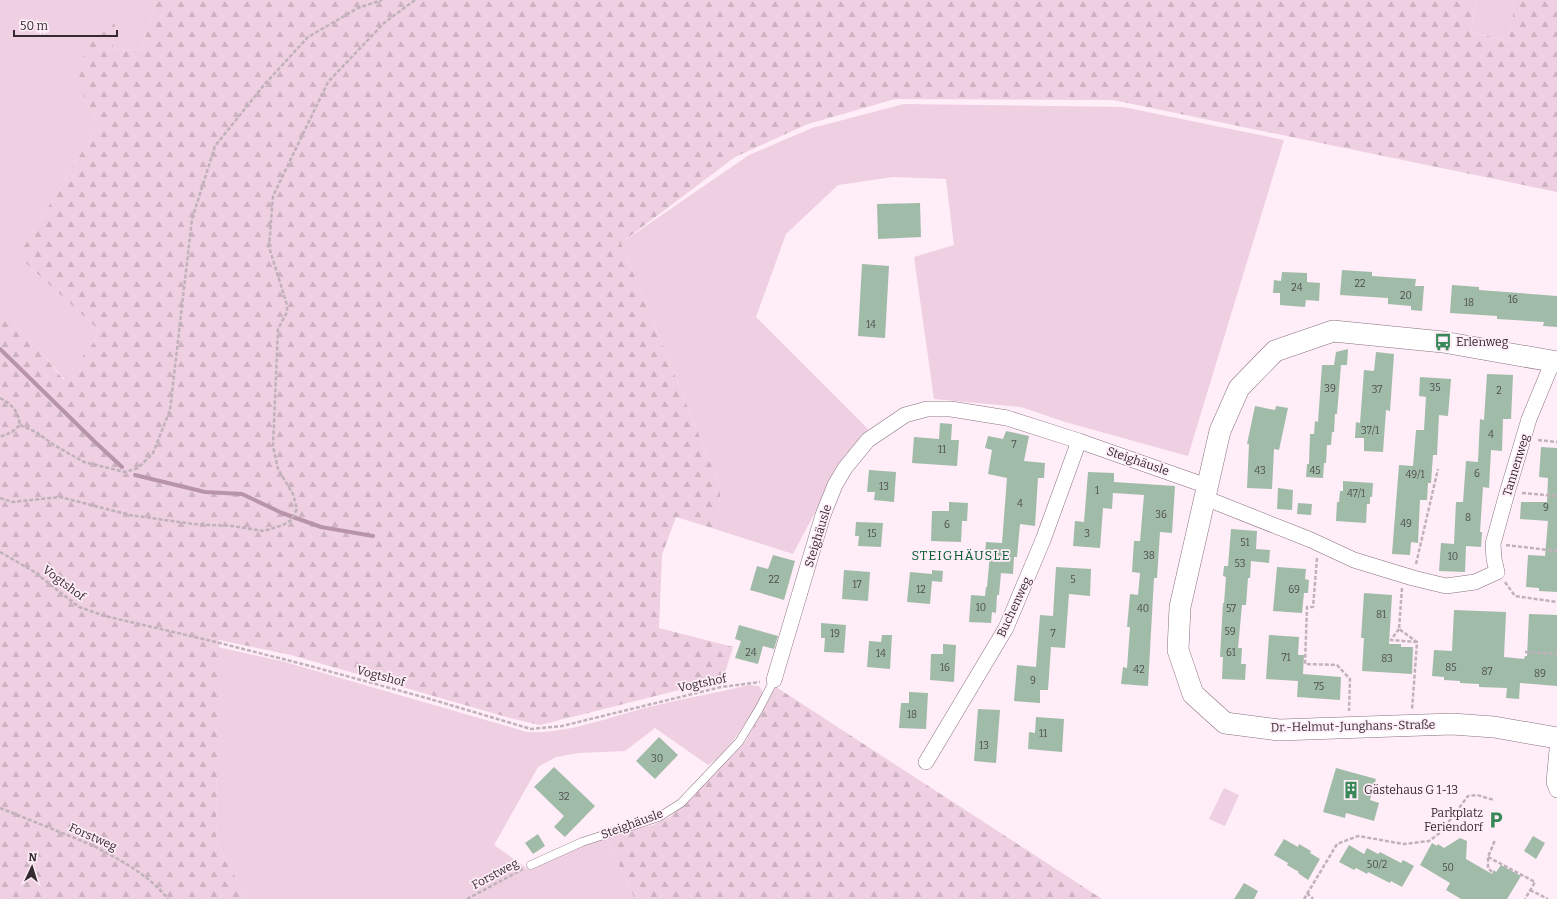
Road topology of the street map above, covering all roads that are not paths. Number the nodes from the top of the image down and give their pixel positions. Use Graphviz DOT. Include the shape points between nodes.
graph roads {
  1 [pos="1555,361"];
  2 [pos="1079,440"];
  3 [pos="1206,492"];
  4 [pos="774,680"];
  5 [pos="1557,738"];
  6 [pos="1557,750"];
  7 [pos="926,762"];
  8 [pos="1557,790"];
  9 [pos="531,865"];
  1 -- 3 [label="street, Dr.-Helmut-Junghans-Straße" via="1443,342 1334,331 1275,351 1239,388 1220,431"];
  1 -- 3 [label="street, Tannenweg" via="1529,419 1507,493 1494,544 1497,572 1475,582 1446,586 1354,560"];
  2 -- 3 [label="street, Steighäusle"];
  2 -- 4 [label="street, Steighäusle" via="1007,418 952,409 927,408 905,414 868,440 845,468 823,515"];
  2 -- 7 [label="street, Buchenweg" via="1043,540 1006,628"];
  3 -- 5 [label="street, Dr.-Helmut-Junghans-Straße" via="1180,607 1178,650 1193,694 1225,723 1278,730 1452,724 1494,727"];
  4 -- 9 [label="lane, Steighäusle" via="739,742 681,803 659,817 582,842"];
  6 -- 8 [label="street" via="1554,782"];
}
